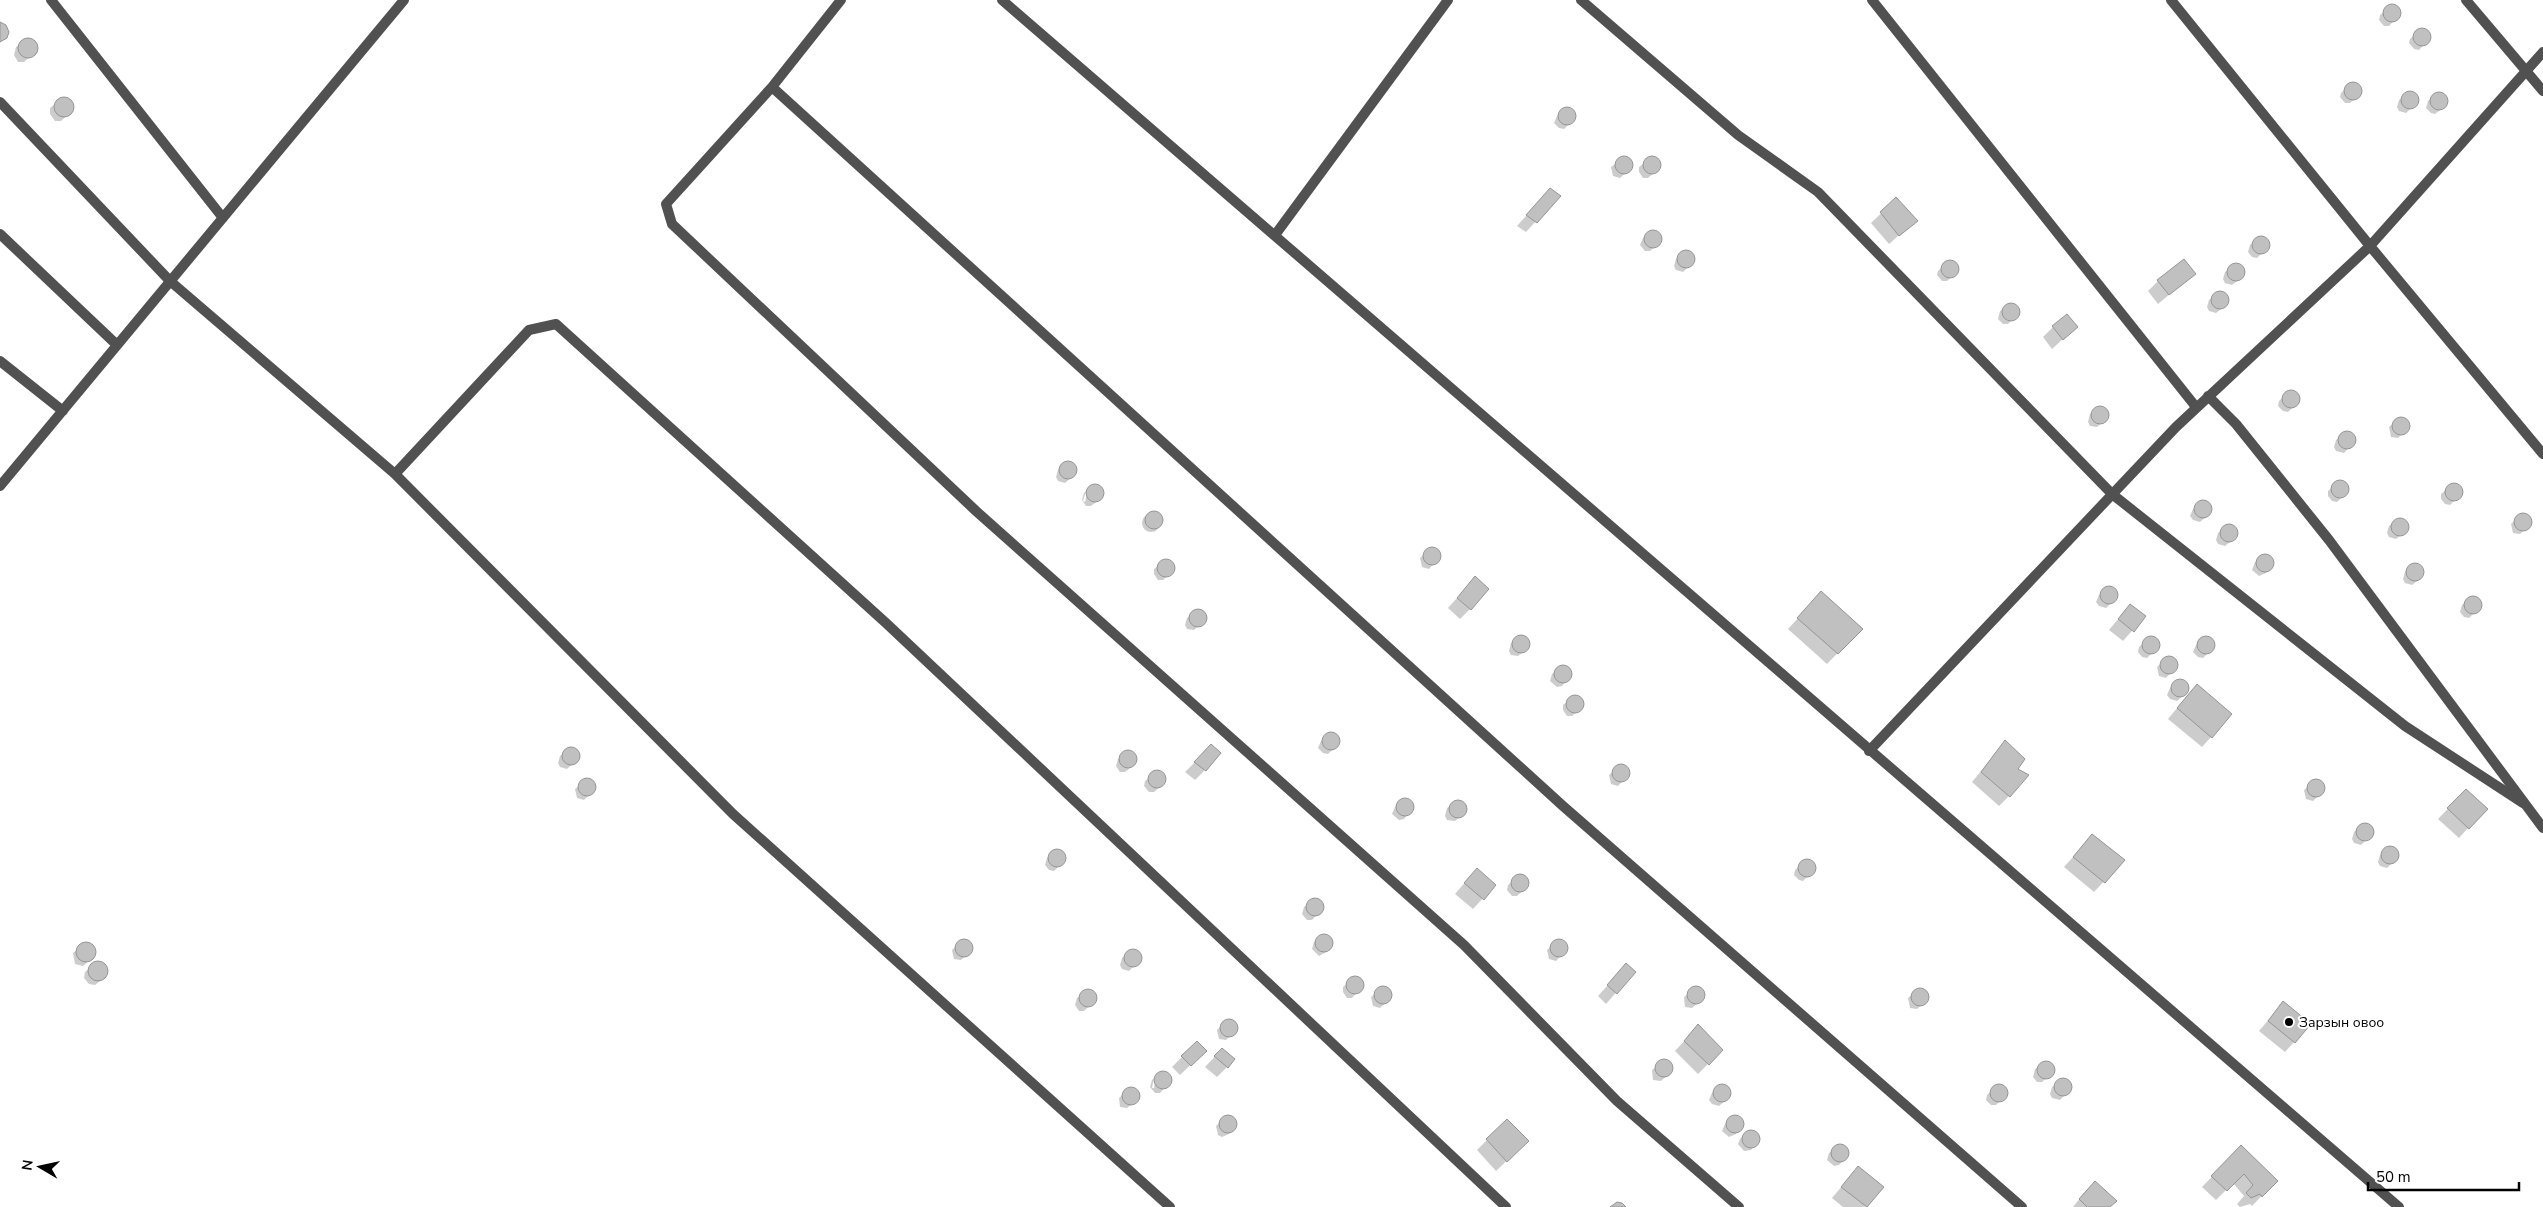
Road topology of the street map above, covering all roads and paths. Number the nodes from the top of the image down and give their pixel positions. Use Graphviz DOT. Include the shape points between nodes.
graph roads {
  1 [pos="51,0"];
  2 [pos="404,0"];
  3 [pos="841,0"];
  4 [pos="1002,0"];
  5 [pos="1448,0"];
  6 [pos="1581,0"];
  7 [pos="1872,0"];
  8 [pos="2171,0"];
  9 [pos="2466,0"];
  10 [pos="2543,52"];
  11 [pos="2526,72"];
  12 [pos="772,87"];
  13 [pos="2543,92"];
  14 [pos="0,102"];
  15 [pos="223,218"];
  16 [pos="0,234"];
  17 [pos="1275,235"];
  18 [pos="2370,246"];
  19 [pos="170,281"];
  20 [pos="117,345"];
  21 [pos="0,361"];
  22 [pos="2208,396"];
  23 [pos="2196,407"];
  24 [pos="62,410"];
  25 [pos="2543,454"];
  26 [pos="394,474"];
  27 [pos="0,486"];
  28 [pos="2112,494"];
  29 [pos="1869,751"];
  30 [pos="2523,803"];
  31 [pos="2543,828"];
  32 [pos="1170,1207"];
  33 [pos="1506,1207"];
  34 [pos="1740,1207"];
  35 [pos="2022,1207"];
  36 [pos="2399,1207"];
  1 -- 15 [label="street"];
  2 -- 15 [label="street"];
  3 -- 12 [label="street"];
  4 -- 17 [label="street"];
  5 -- 17 [label="street"];
  6 -- 28 [label="street" via="1738,135 1818,192"];
  7 -- 23 [label="street"];
  8 -- 18 [label="street"];
  9 -- 11 [label="street"];
  10 -- 11 [label="street"];
  11 -- 13 [label="street"];
  11 -- 18 [label="street"];
  12 -- 34 [label="street" via="666,204 672,224 976,511 1464,944 1617,1101"];
  12 -- 35 [label="street" via="1563,806"];
  14 -- 19 [label="street"];
  15 -- 19 [label="street"];
  16 -- 20 [label="street"];
  17 -- 29 [label="street"];
  18 -- 22 [label="street"];
  18 -- 25 [label="street"];
  19 -- 20 [label="street"];
  19 -- 26 [label="street"];
  20 -- 24 [label="street"];
  21 -- 24 [label="street"];
  22 -- 23 [label="street"];
  22 -- 30 [label="street" via="2236,424 2329,540"];
  23 -- 28 [label="street"];
  24 -- 27 [label="street"];
  26 -- 32 [label="street" via="733,814"];
  26 -- 33 [label="street" via="529,330 556,324 886,623"];
  28 -- 29 [label="street"];
  28 -- 30 [label="street" via="2405,726"];
  29 -- 36 [label="street"];
  30 -- 31 [label="street"];
}
